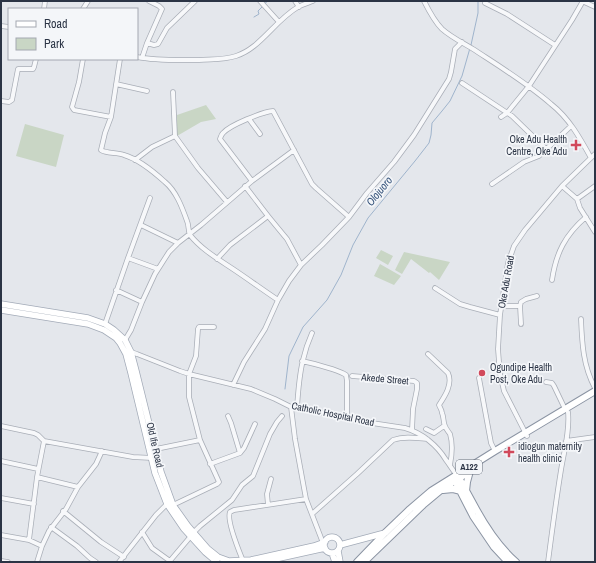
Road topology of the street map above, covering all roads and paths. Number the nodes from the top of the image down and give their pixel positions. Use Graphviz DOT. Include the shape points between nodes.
graph roads {
  1 [pos="148,1"];
  2 [pos="195,1"];
  3 [pos="295,1"];
  4 [pos="312,1"];
  5 [pos="424,1"];
  6 [pos="583,1"];
  7 [pos="485,3"];
  8 [pos="262,4"];
  9 [pos="595,6"];
  10 [pos="299,7"];
  11 [pos="280,22"];
  12 [pos="147,43"];
  13 [pos="463,43"];
  14 [pos="555,45"];
  15 [pos="139,57"];
  16 [pos="36,60"];
  17 [pos="83,60"];
  18 [pos="120,60"];
  19 [pos="462,83"];
  20 [pos="116,84"];
  21 [pos="529,86"];
  22 [pos="147,91"];
  23 [pos="173,92"];
  24 [pos="1,101"];
  25 [pos="507,113"];
  26 [pos="111,116"];
  27 [pos="501,117"];
  28 [pos="249,119"];
  29 [pos="572,126"];
  30 [pos="260,134"];
  31 [pos="175,136"];
  32 [pos="546,149"];
  33 [pos="294,150"];
  34 [pos="595,154"];
  35 [pos="591,158"];
  36 [pos="135,160"];
  37 [pos="252,181"];
  38 [pos="492,184"];
  39 [pos="245,186"];
  40 [pos="562,186"];
  41 [pos="595,186"];
  42 [pos="150,198"];
  43 [pos="577,199"];
  44 [pos="227,202"];
  45 [pos="268,216"];
  46 [pos="349,217"];
  47 [pos="586,217"];
  48 [pos="141,225"];
  49 [pos="595,232"];
  50 [pos="189,233"];
  51 [pos="178,243"];
  52 [pos="128,258"];
  53 [pos="217,259"];
  54 [pos="301,265"];
  55 [pos="158,269"];
  56 [pos="552,280"];
  57 [pos="435,288"];
  58 [pos="116,290"];
  59 [pos="537,296"];
  60 [pos="278,300"];
  61 [pos="142,302"];
  62 [pos="1,304"];
  63 [pos="502,306"];
  64 [pos="520,306"];
  65 [pos="1,310"];
  66 [pos="500,316"];
  67 [pos="581,319"];
  68 [pos="105,324"];
  69 [pos="521,324"];
  70 [pos="214,326"];
  71 [pos="312,333"];
  72 [pos="125,340"];
  73 [pos="131,352"];
  74 [pos="428,354"];
  75 [pos="302,360"];
  76 [pos="189,374"];
  77 [pos="352,376"];
  78 [pos="479,378"];
  79 [pos="546,382"];
  80 [pos="233,385"];
  81 [pos="595,388"];
  82 [pos="595,391"];
  83 [pos="595,396"];
  84 [pos="291,406"];
  85 [pos="297,408"];
  86 [pos="566,411"];
  87 [pos="228,416"];
  88 [pos="282,416"];
  89 [pos="347,419"];
  90 [pos="255,424"];
  91 [pos="1,426"];
  92 [pos="444,426"];
  93 [pos="426,428"];
  94 [pos="412,430"];
  95 [pos="526,435"];
  96 [pos="595,437"];
  97 [pos="200,440"];
  98 [pos="427,440"];
  99 [pos="44,441"];
  100 [pos="566,441"];
  101 [pos="156,448"];
  102 [pos="102,451"];
  103 [pos="495,451"];
  104 [pos="240,453"];
  105 [pos="152,458"];
  106 [pos="1,461"];
  107 [pos="210,464"];
  108 [pos="450,466"];
  109 [pos="38,469"];
  110 [pos="470,471"];
  111 [pos="158,473"];
  112 [pos="36,477"];
  113 [pos="456,477"];
  114 [pos="271,479"];
  115 [pos="78,487"];
  116 [pos="441,490"];
  117 [pos="465,493"];
  118 [pos="1,498"];
  119 [pos="306,499"];
  120 [pos="34,504"];
  121 [pos="170,504"];
  122 [pos="268,505"];
  123 [pos="63,511"];
  124 [pos="312,514"];
  125 [pos="51,528"];
  126 [pos="142,532"];
  127 [pos="385,533"];
  128 [pos="192,534"];
  129 [pos="1,535"];
  130 [pos="29,540"];
  131 [pos="324,544"];
  132 [pos="42,546"];
  133 [pos="337,550"];
  134 [pos="124,557"];
  135 [pos="1,561"];
  136 [pos="243,561"];
  137 [pos="8,562"];
  138 [pos="36,562"];
  139 [pos="96,562"];
  140 [pos="119,562"];
  141 [pos="169,562"];
  142 [pos="217,562"];
  143 [pos="262,562"];
  144 [pos="334,562"];
  145 [pos="340,562"];
  146 [pos="357,562"];
  147 [pos="364,562"];
  148 [pos="508,562"];
  149 [pos="516,562"];
  150 [pos="548,562"];
  1 -- 12 [label="street" via="162,9"];
  2 -- 12 [label="street" via="167,28 158,44"];
  3 -- 10 [label="street"];
  4 -- 10 [label="street"];
  5 -- 13 [label="street" via="442,29"];
  6 -- 9 [label="street"];
  6 -- 14 [label="street"];
  7 -- 14 [label="street" via="508,14"];
  8 -- 11 [label="street"];
  10 -- 11 [label="street"];
  11 -- 15 [label="street" via="254,46 237,56 182,60"];
  12 -- 15 [label="street"];
  13 -- 21 [label="street"];
  13 -- 46 [label="street" via="455,49 449,79 414,135"];
  14 -- 21 [label="street"];
  16 -- 24 [label="street" via="34,68 18,70 12,100"];
  17 -- 26 [label="street" via="72,107 74,110"];
  18 -- 20 [label="street"];
  19 -- 25 [label="street"];
  20 -- 22 [label="street"];
  20 -- 26 [label="street"];
  21 -- 25 [label="street"];
  21 -- 29 [label="street" via="562,113"];
  23 -- 31 [label="street"];
  25 -- 27 [label="street"];
  25 -- 32 [label="street"];
  26 -- 36 [label="street" via="101,150 122,154"];
  28 -- 30 [label="street"];
  28 -- 33 [label="street" via="272,111"];
  28 -- 37 [label="street" via="231,127 220,139"];
  29 -- 32 [label="street"];
  29 -- 35 [label="street"];
  31 -- 36 [label="street" via="152,147"];
  31 -- 44 [label="street"];
  32 -- 38 [label="street" via="539,156 524,162"];
  33 -- 37 [label="street"];
  33 -- 46 [label="street" via="316,188"];
  34 -- 35 [label="street, Oke Adu Road"];
  35 -- 40 [label="street, Oke Adu Road"];
  36 -- 50 [label="street" via="166,182 177,196 188,222"];
  37 -- 39 [label="street"];
  39 -- 44 [label="street"];
  39 -- 45 [label="street"];
  40 -- 43 [label="street"];
  40 -- 63 [label="street, Oke Adu Road" via="514,246 508,263"];
  41 -- 43 [label="street"];
  42 -- 48 [label="street"];
  43 -- 47 [label="street"];
  44 -- 50 [label="street" via="202,225"];
  45 -- 53 [label="street" via="230,245"];
  45 -- 54 [label="street" via="287,239"];
  46 -- 54 [label="street"];
  47 -- 49 [label="street"];
  47 -- 56 [label="street" via="572,230 561,248"];
  48 -- 51 [label="street"];
  48 -- 52 [label="street"];
  50 -- 51 [label="street"];
  50 -- 53 [label="street"];
  51 -- 55 [label="street"];
  52 -- 55 [label="street"];
  52 -- 58 [label="street"];
  53 -- 60 [label="street"];
  54 -- 60 [label="street"];
  55 -- 61 [label="street"];
  57 -- 66 [label="street" via="460,304"];
  58 -- 61 [label="street"];
  58 -- 68 [label="street"];
  59 -- 64 [label="street" via="526,299"];
  60 -- 80 [label="street" via="265,329"];
  61 -- 72 [label="street"];
  62 -- 68 [label="main road, Old Ife Road" via="88,318"];
  63 -- 64 [label="street"];
  63 -- 66 [label="street, Oke Adu Road"];
  64 -- 69 [label="street"];
  65 -- 105 [label="main road, Old Ife Road" via="88,324 116,338 126,354"];
  66 -- 95 [label="street, Oke Adu Road" via="498,362 502,383"];
  67 -- 81 [label="street" via="584,359"];
  68 -- 72 [label="main road, Old Ife Road"];
  70 -- 76 [label="street" via="198,329 196,356"];
  71 -- 75 [label="street"];
  72 -- 73 [label="main road, Old Ife Road"];
  73 -- 76 [label="street, Catholic Hospital Road"];
  73 -- 101 [label="main road, Old Ife Road"];
  74 -- 92 [label="street" via="450,377 447,394 439,405"];
  75 -- 85 [label="street"];
  75 -- 89 [label="street" via="346,375"];
  76 -- 80 [label="street, Catholic Hospital Road"];
  76 -- 97 [label="street" via="188,397"];
  77 -- 94 [label="street, Akede Street" via="417,383"];
  78 -- 103 [label="street" via="491,443"];
  79 -- 86 [label="street" via="552,383"];
  80 -- 84 [label="street, Catholic Hospital Road" via="262,393"];
  82 -- 86 [label="highway, A122"];
  83 -- 86 [label="highway, A122"];
  84 -- 85 [label="street, Catholic Hospital Road"];
  84 -- 119 [label="street"];
  85 -- 89 [label="street, Catholic Hospital Road"];
  86 -- 95 [label="highway, A122"];
  86 -- 100 [label="street"];
  87 -- 104 [label="street"];
  88 -- 128 [label="street" via="270,434 253,476 232,500"];
  89 -- 94 [label="street, Catholic Hospital Road"];
  90 -- 104 [label="street"];
  91 -- 99 [label="street" via="34,433"];
  92 -- 93 [label="street" via="434,433"];
  92 -- 108 [label="street" via="449,432 452,447"];
  94 -- 98 [label="street, Catholic Hospital Road"];
  95 -- 103 [label="highway, A122"];
  95 -- 110 [label="highway, A122"];
  96 -- 100 [label="street"];
  97 -- 101 [label="street"];
  97 -- 107 [label="street"];
  98 -- 108 [label="street, Catholic Hospital Road"];
  98 -- 124 [label="street" via="393,440"];
  99 -- 102 [label="street"];
  99 -- 109 [label="street"];
  100 -- 150 [label="street"];
  101 -- 111 [label="main road, Old Ife Road"];
  102 -- 105 [label="street"];
  102 -- 115 [label="street" via="96,464"];
  103 -- 113 [label="highway, A122"];
  104 -- 107 [label="street"];
  105 -- 111 [label="main road, Old Ife Road"];
  106 -- 109 [label="street"];
  107 -- 121 [label="street" via="218,479 217,484"];
  108 -- 113 [label="street, Catholic Hospital Road"];
  109 -- 112 [label="street"];
  110 -- 113 [label="highway, A122"];
  110 -- 117 [label="highway"];
  111 -- 121 [label="main road, Old Ife Road"];
  112 -- 115 [label="street"];
  112 -- 120 [label="street"];
  113 -- 116 [label="highway, A122"];
  113 -- 117 [label="highway"];
  113 -- 127 [label="highway, A122" via="424,496"];
  114 -- 122 [label="street" via="267,494"];
  115 -- 123 [label="street"];
  116 -- 117 [label="highway" via="453,489"];
  116 -- 147 [label="highway, A122"];
  117 -- 148 [label="highway" via="473,516"];
  117 -- 149 [label="highway" via="492,535"];
  118 -- 120 [label="street"];
  119 -- 122 [label="street"];
  119 -- 124 [label="street"];
  120 -- 130 [label="street"];
  121 -- 126 [label="street"];
  121 -- 128 [label="main road, Old Ife Road" via="184,529"];
  122 -- 136 [label="street" via="234,510 228,514"];
  123 -- 125 [label="street"];
  123 -- 134 [label="street" via="100,542"];
  124 -- 131 [label="street"];
  125 -- 132 [label="street"];
  125 -- 139 [label="street"];
  126 -- 134 [label="street"];
  126 -- 141 [label="street" via="152,548"];
  127 -- 133 [label="main road"];
  127 -- 146 [label="highway, A122"];
  128 -- 136 [label="main road, Old Ife Road" via="218,557 229,561"];
  128 -- 141 [label="street"];
  128 -- 142 [label="main road, Old Ife Road" via="205,552"];
  129 -- 130 [label="street"];
  130 -- 132 [label="street"];
  131 -- 133 [label="main road" via="328,551"];
  131 -- 133 [label="main road, Old Ife Road" via="329,538 335,537 338,540"];
  131 -- 136 [label="main road, Old Ife Road"];
  131 -- 143 [label="main road, Old Ife Road"];
  132 -- 138 [label="street"];
  133 -- 144 [label="main road"];
  133 -- 145 [label="main road"];
  134 -- 140 [label="street"];
  135 -- 137 [label="street"];
}
